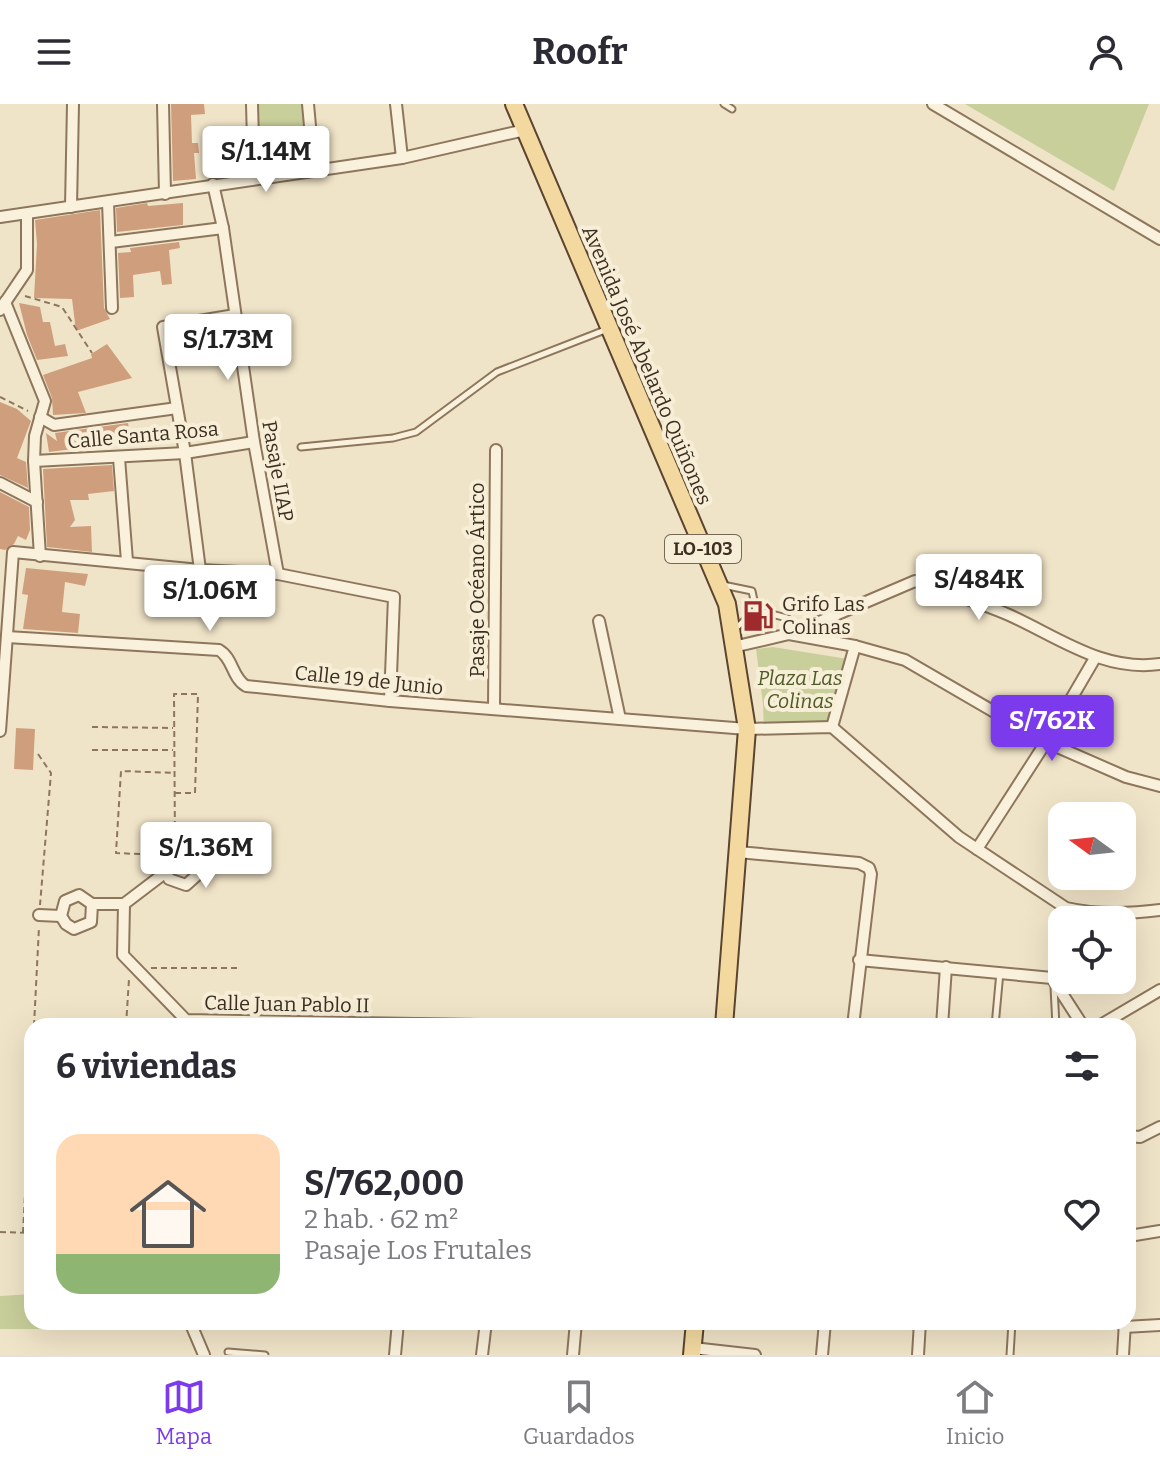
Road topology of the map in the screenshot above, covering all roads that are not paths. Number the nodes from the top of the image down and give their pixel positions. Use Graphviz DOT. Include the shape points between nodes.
graph roads {
  1 [pos="73,104"];
  2 [pos="163,104"];
  3 [pos="252,104"];
  4 [pos="308,104"];
  5 [pos="396,104"];
  6 [pos="514,104"];
  7 [pos="724,104"];
  8 [pos="933,104"];
  9 [pos="732,109"];
  10 [pos="525,130"];
  11 [pos="402,158"];
  12 [pos="314,170"];
  13 [pos="254,178"];
  14 [pos="213,184"];
  15 [pos="165,194"];
  16 [pos="108,202"];
  17 [pos="71,207"];
  18 [pos="27,214"];
  19 [pos="0,217"];
  20 [pos="223,228"];
  21 [pos="1160,239"];
  22 [pos="111,242"];
  23 [pos="3,306"];
  24 [pos="112,308"];
  25 [pos="235,315"];
  26 [pos="610,328"];
  27 [pos="177,408"];
  28 [pos="40,417"];
  29 [pos="254,442"];
  30 [pos="301,447"];
  31 [pos="496,450"];
  32 [pos="185,453"];
  33 [pos="119,458"];
  34 [pos="34,461"];
  35 [pos="0,483"];
  36 [pos="37,502"];
  37 [pos="40,556"];
  38 [pos="127,561"];
  39 [pos="200,570"];
  40 [pos="278,574"];
  41 [pos="718,584"];
  42 [pos="756,610"];
  43 [pos="599,621"];
  44 [pos="789,634"];
  45 [pos="7,637"];
  46 [pos="732,640"];
  47 [pos="855,646"];
  48 [pos="1095,658"];
  49 [pos="1160,664"];
  50 [pos="390,701"];
  51 [pos="494,709"];
  52 [pos="620,719"];
  53 [pos="832,727"];
  54 [pos="747,729"];
  55 [pos="0,731"];
  56 [pos="1046,742"];
  57 [pos="1160,786"];
  58 [pos="977,849"];
  59 [pos="738,852"];
  60 [pos="166,872"];
  61 [pos="92,904"];
  62 [pos="124,904"];
  63 [pos="1160,910"];
  64 [pos="39,915"];
  65 [pos="61,916"];
  66 [pos="859,960"];
  67 [pos="946,967"];
  68 [pos="1000,972"];
  69 [pos="1048,978"];
  70 [pos="1160,990"];
  71 [pos="1055,994"];
  72 [pos="1062,994"];
  73 [pos="181,1018"];
  74 [pos="725,1018"];
  75 [pos="854,1018"];
  76 [pos="943,1018"];
  77 [pos="996,1018"];
  78 [pos="1056,1018"];
  79 [pos="1078,1018"];
  80 [pos="1113,1018"];
  81 [pos="1160,1127"];
  82 [pos="1136,1137"];
  83 [pos="1160,1231"];
  84 [pos="1136,1235"];
  85 [pos="1136,1324"];
  86 [pos="1160,1325"];
  87 [pos="193,1330"];
  88 [pos="397,1330"];
  89 [pos="485,1330"];
  90 [pos="575,1330"];
  91 [pos="694,1330"];
  92 [pos="824,1330"];
  93 [pos="920,1330"];
  94 [pos="1012,1330"];
  95 [pos="1124,1330"];
  96 [pos="228,1352"];
  97 [pos="693,1352"];
  98 [pos="204,1355"];
  99 [pos="265,1355"];
  100 [pos="395,1355"];
  101 [pos="482,1355"];
  102 [pos="573,1355"];
  103 [pos="755,1355"];
  104 [pos="822,1355"];
  105 [pos="918,1355"];
  106 [pos="1010,1355"];
  107 [pos="1123,1355"];
  1 -- 17 [label="street"];
  2 -- 15 [label="street"];
  3 -- 13 [label="street"];
  4 -- 12 [label="street"];
  5 -- 11 [label="street"];
  6 -- 10 [label="main road, Avenida José Abelardo Quiñones / LO-103"];
  7 -- 9 [label="lane"];
  8 -- 21 [label="street"];
  10 -- 11 [label="street"];
  10 -- 26 [label="main road, Avenida José Abelardo Quiñones / LO-103"];
  11 -- 12 [label="street"];
  12 -- 13 [label="street"];
  13 -- 14 [label="street"];
  14 -- 15 [label="street"];
  14 -- 20 [label="street, Pasaje IIAP"];
  15 -- 16 [label="street"];
  16 -- 17 [label="street"];
  16 -- 22 [label="street"];
  17 -- 18 [label="street"];
  18 -- 19 [label="street"];
  18 -- 23 [label="street" via="27,270"];
  20 -- 22 [label="street"];
  20 -- 25 [label="street, Pasaje IIAP"];
  22 -- 24 [label="street"];
  23 -- 28 [label="street" via="45,401"];
  25 -- 27 [label="street" via="163,327"];
  25 -- 29 [label="street, Pasaje IIAP"];
  26 -- 30 [label="lane" via="497,372 416,432"];
  26 -- 41 [label="main road, Avenida José Abelardo Quiñones / LO-103"];
  27 -- 28 [label="street" via="54,425"];
  27 -- 32 [label="street"];
  28 -- 34 [label="street"];
  29 -- 32 [label="street, Calle Santa Rosa"];
  29 -- 40 [label="street, Pasaje IIAP"];
  31 -- 51 [label="street, Pasaje Océano Ártico"];
  32 -- 33 [label="street, Calle Santa Rosa"];
  32 -- 39 [label="street"];
  33 -- 34 [label="street, Calle Santa Rosa"];
  33 -- 38 [label="street"];
  34 -- 36 [label="street"];
  35 -- 36 [label="street"];
  36 -- 37 [label="street"];
  37 -- 38 [label="street"];
  37 -- 45 [label="street" via="13,552"];
  38 -- 39 [label="street"];
  39 -- 40 [label="street"];
  40 -- 50 [label="street" via="394,597"];
  41 -- 42 [label="lane" via="752,591"];
  41 -- 46 [label="main road, Avenida José Abelardo Quiñones / LO-103"];
  42 -- 44 [label="lane" via="787,618"];
  42 -- 46 [label="lane"];
  43 -- 52 [label="street"];
  44 -- 46 [label="street"];
  44 -- 47 [label="street"];
  44 -- 48 [label="street" via="915,581 1007,614"];
  45 -- 50 [label="street, Calle 19 de Junio" via="219,650 246,686"];
  45 -- 55 [label="street"];
  46 -- 54 [label="main road, Avenida José Abelardo Quiñones / LO-103"];
  47 -- 53 [label="street"];
  47 -- 56 [label="street" via="905,660"];
  48 -- 49 [label="street"];
  48 -- 56 [label="street"];
  50 -- 51 [label="street, Calle 19 de Junio"];
  51 -- 52 [label="street, Calle 19 de Junio"];
  52 -- 54 [label="street, Calle 19 de Junio"];
  53 -- 54 [label="street, Calle 19 de Junio"];
  53 -- 58 [label="street"];
  54 -- 59 [label="main road, Avenida José Abelardo Quiñones / LO-103"];
  56 -- 57 [label="street"];
  56 -- 58 [label="street"];
  58 -- 63 [label="street" via="1066,908"];
  59 -- 66 [label="street" via="869,868"];
  59 -- 74 [label="main road, Avenida José Abelardo Quiñones / LO-103"];
  60 -- 60 [label="street" via="169,879 186,885 198,869 190,856 181,854"];
  60 -- 62 [label="street"];
  61 -- 62 [label="street"];
  61 -- 65 [label="street" via="79,895 72,897 65,901"];
  61 -- 65 [label="street" via="91,922 83,927 74,929"];
  62 -- 73 [label="street, Calle Juan Pablo II" via="123,955"];
  64 -- 65 [label="street"];
  66 -- 67 [label="street"];
  66 -- 75 [label="street"];
  67 -- 68 [label="street"];
  67 -- 76 [label="street"];
  68 -- 69 [label="street"];
  68 -- 77 [label="lane"];
  70 -- 80 [label="street"];
  71 -- 78 [label="lane"];
  72 -- 79 [label="street"];
  81 -- 82 [label="street"];
  83 -- 84 [label="street"];
  85 -- 86 [label="street"];
  87 -- 98 [label="street"];
  88 -- 100 [label="street"];
  89 -- 101 [label="street"];
  90 -- 102 [label="street"];
  91 -- 97 [label="main road"];
  92 -- 104 [label="street"];
  93 -- 105 [label="street"];
  94 -- 106 [label="lane"];
  95 -- 107 [label="street"];
  96 -- 99 [label="lane"];
  97 -- 103 [label="street"];
}
